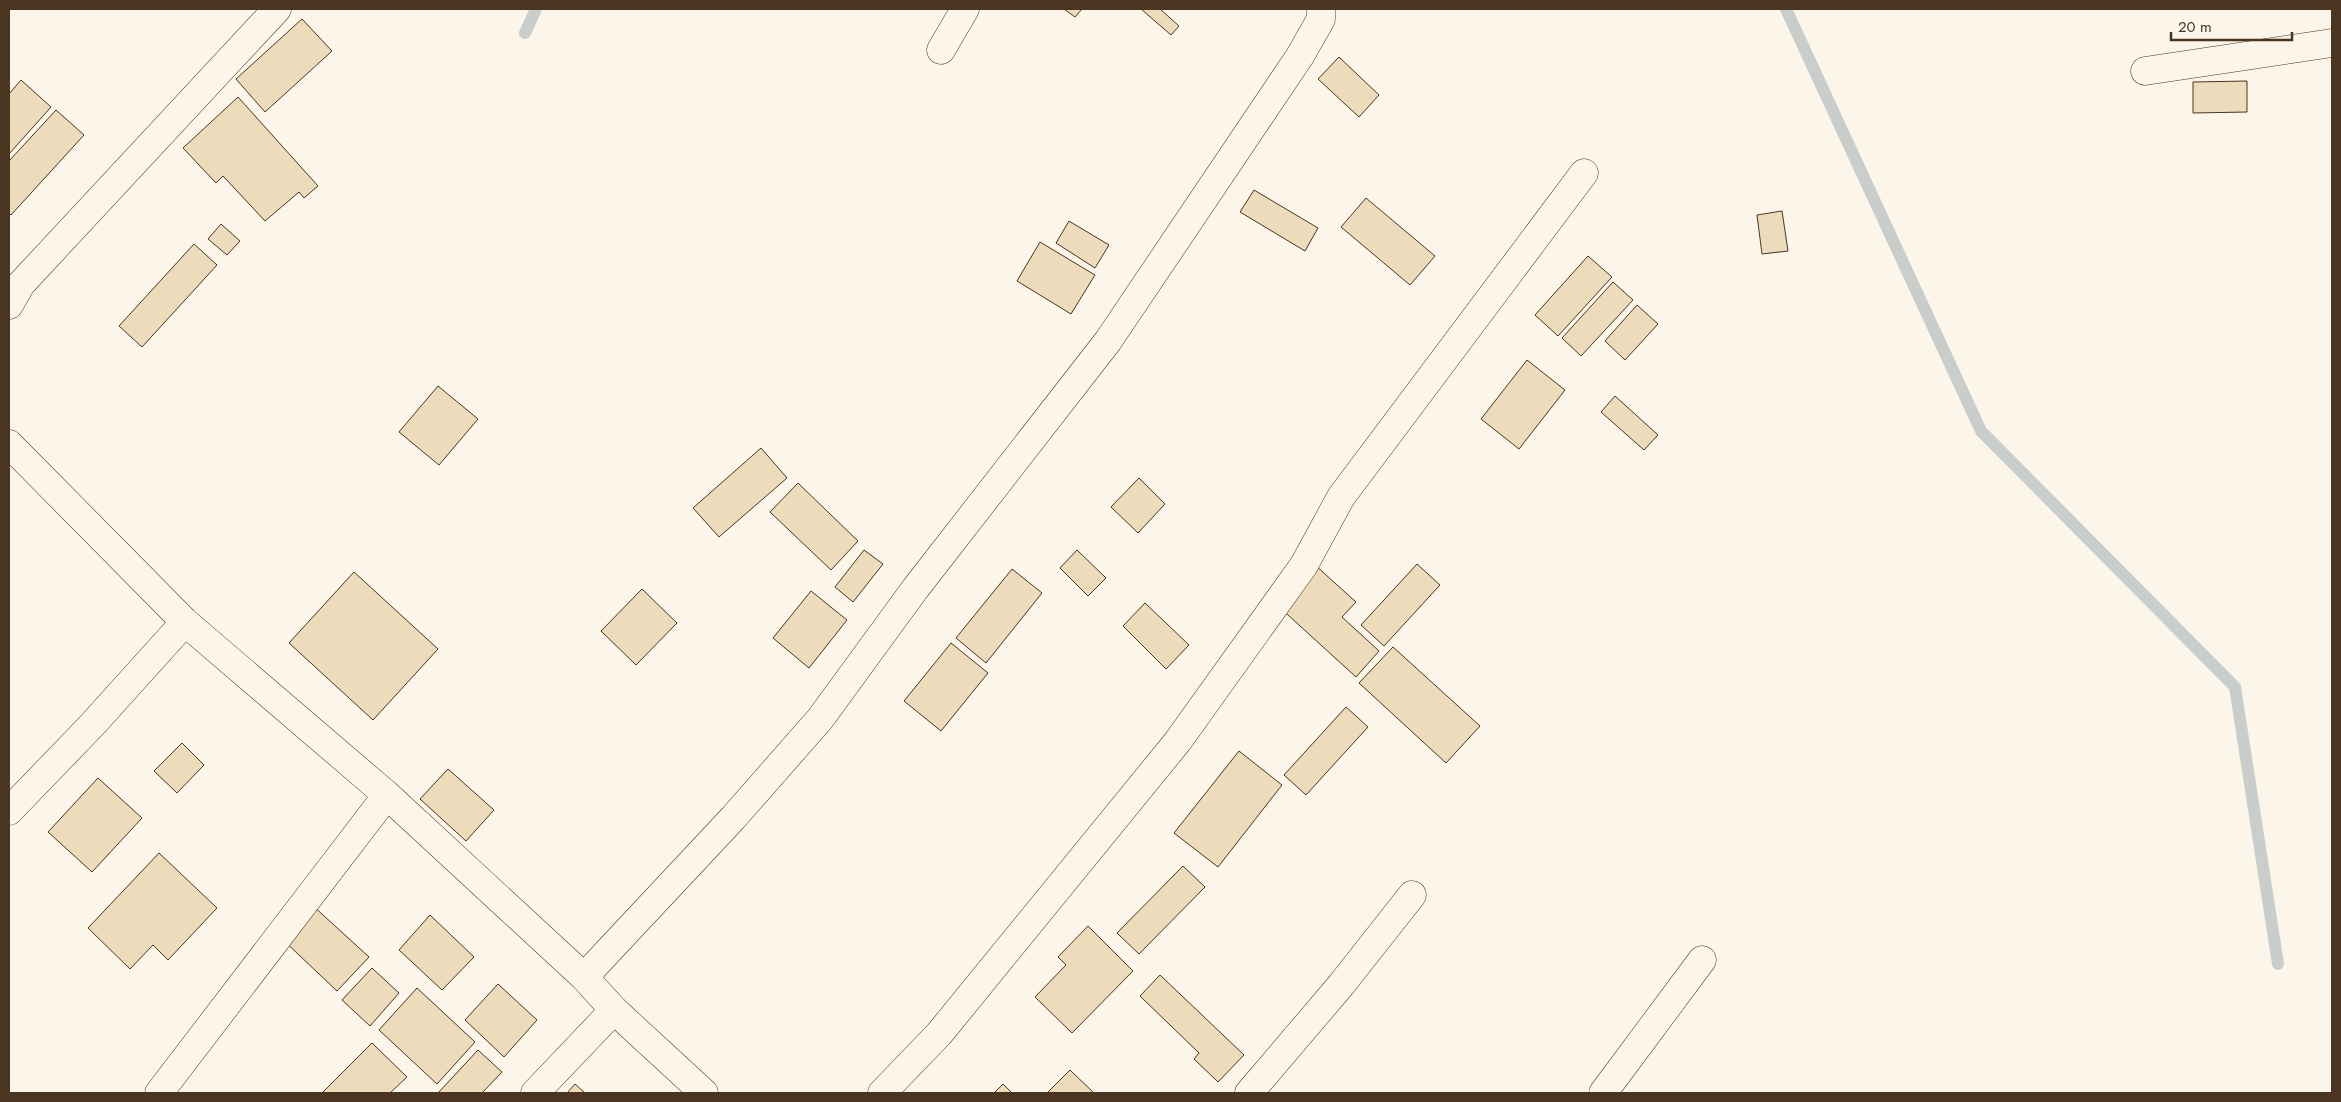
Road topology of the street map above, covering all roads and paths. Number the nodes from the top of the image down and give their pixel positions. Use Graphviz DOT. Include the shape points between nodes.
graph roads {
  1 [pos="277,9"];
  2 [pos="965,9"];
  3 [pos="1321,9"];
  4 [pos="2332,43"];
  5 [pos="941,50"];
  6 [pos="2145,71"];
  7 [pos="1584,172"];
  8 [pos="9,304"];
  9 [pos="9,444"];
  10 [pos="185,622"];
  11 [pos="387,795"];
  12 [pos="9,811"];
  13 [pos="1412,894"];
  14 [pos="1702,960"];
  15 [pos="584,977"];
  16 [pos="614,1010"];
  17 [pos="159,1093"];
  18 [pos="535,1093"];
  19 [pos="704,1093"];
  20 [pos="882,1093"];
  21 [pos="1249,1093"];
  22 [pos="1603,1093"];
  1 -- 8 [label="street" via="22,284"];
  2 -- 5 [label="street"];
  3 -- 15 [label="street" via="1321,19 1300,56 1108,342 916,589 820,719 733,818"];
  4 -- 6 [label="street"];
  7 -- 20 [label="street" via="1341,496 1304,565 1178,741 939,1034"];
  9 -- 10 [label="street"];
  10 -- 11 [label="street"];
  10 -- 12 [label="street" via="92,726"];
  11 -- 15 [label="street"];
  11 -- 17 [label="street"];
  13 -- 21 [label="street"];
  14 -- 22 [label="street"];
  15 -- 16 [label="street"];
  16 -- 18 [label="street"];
  16 -- 19 [label="street"];
}
